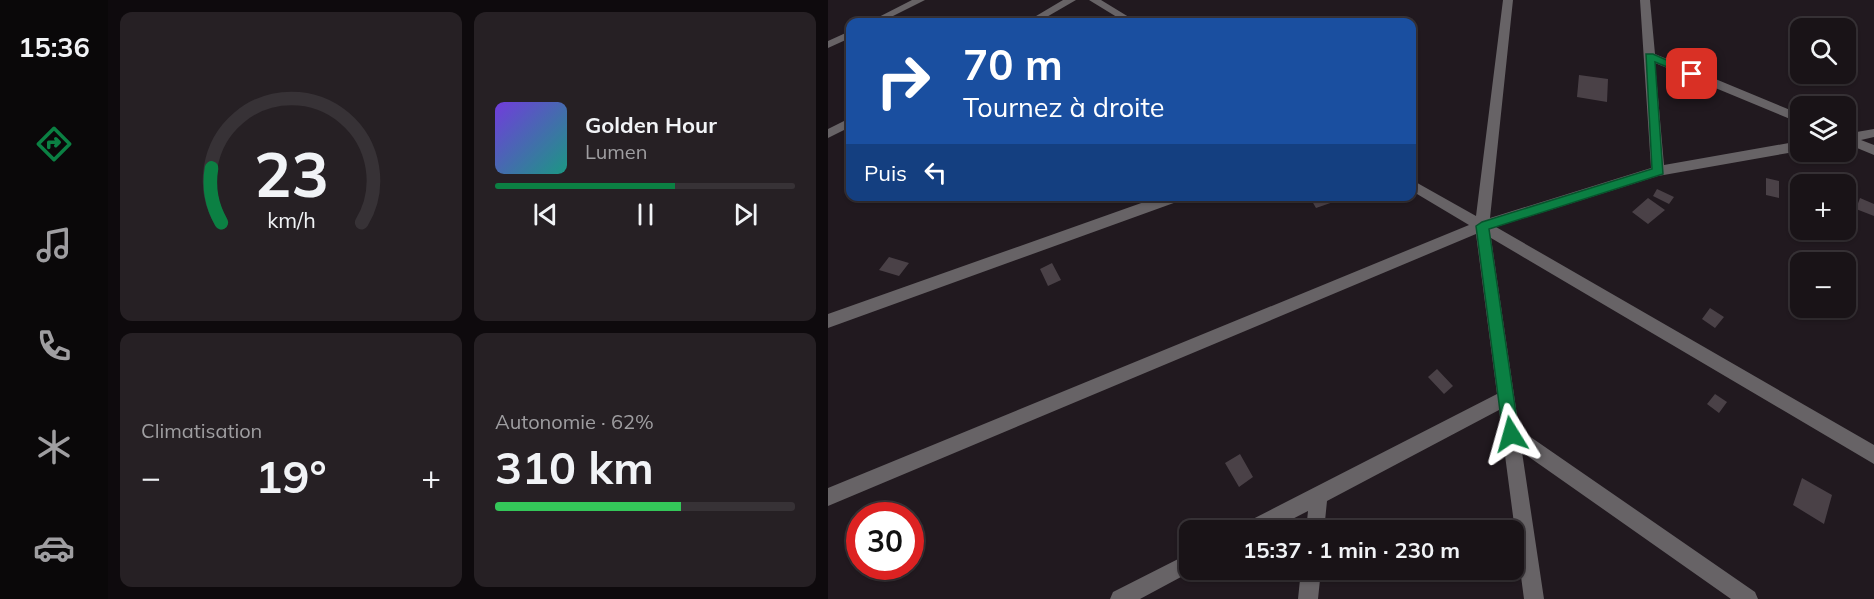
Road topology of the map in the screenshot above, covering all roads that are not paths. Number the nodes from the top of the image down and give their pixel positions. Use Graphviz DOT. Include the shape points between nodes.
graph roads {
  1 [pos="920,0"];
  2 [pos="1071,0"];
  3 [pos="1094,0"];
  4 [pos="1508,0"];
  5 [pos="1645,0"];
  6 [pos="882,18"];
  7 [pos="1038,18"];
  8 [pos="1125,18"];
  9 [pos="846,36"];
  10 [pos="828,45"];
  11 [pos="1649,56"];
  12 [pos="1790,115"];
  13 [pos="846,124"];
  14 [pos="1874,133"];
  15 [pos="828,134"];
  16 [pos="1856,136"];
  17 [pos="1856,143"];
  18 [pos="1790,148"];
  19 [pos="1874,150"];
  20 [pos="1658,171"];
  21 [pos="1416,187"];
  22 [pos="1165,201"];
  23 [pos="1482,226"];
  24 [pos="828,321"];
  25 [pos="1506,398"];
  26 [pos="1511,434"];
  27 [pos="1874,455"];
  28 [pos="1318,495"];
  29 [pos="828,497"];
  30 [pos="1271,520"];
  31 [pos="1316,520"];
  32 [pos="1179,568"];
  33 [pos="1310,580"];
  34 [pos="1120,599"];
  35 [pos="1308,599"];
  36 [pos="1534,599"];
  37 [pos="1748,599"];
  1 -- 6 [label="street"];
  2 -- 7 [label="street"];
  3 -- 8 [label="street"];
  4 -- 23 [label="street"];
  5 -- 11 [label="street"];
  9 -- 10 [label="street"];
  11 -- 12 [label="street"];
  11 -- 20 [label="street"];
  13 -- 15 [label="street"];
  14 -- 16 [label="street"];
  17 -- 19 [label="street"];
  18 -- 20 [label="street"];
  20 -- 23 [label="street"];
  21 -- 23 [label="street"];
  22 -- 24 [label="street"];
  23 -- 25 [label="street"];
  23 -- 27 [label="street"];
  23 -- 29 [label="street"];
  25 -- 26 [label="street"];
  25 -- 28 [label="street"];
  26 -- 36 [label="street"];
  26 -- 37 [label="street"];
  28 -- 30 [label="street"];
  28 -- 31 [label="street"];
  32 -- 34 [label="street"];
  33 -- 35 [label="street"];
}
